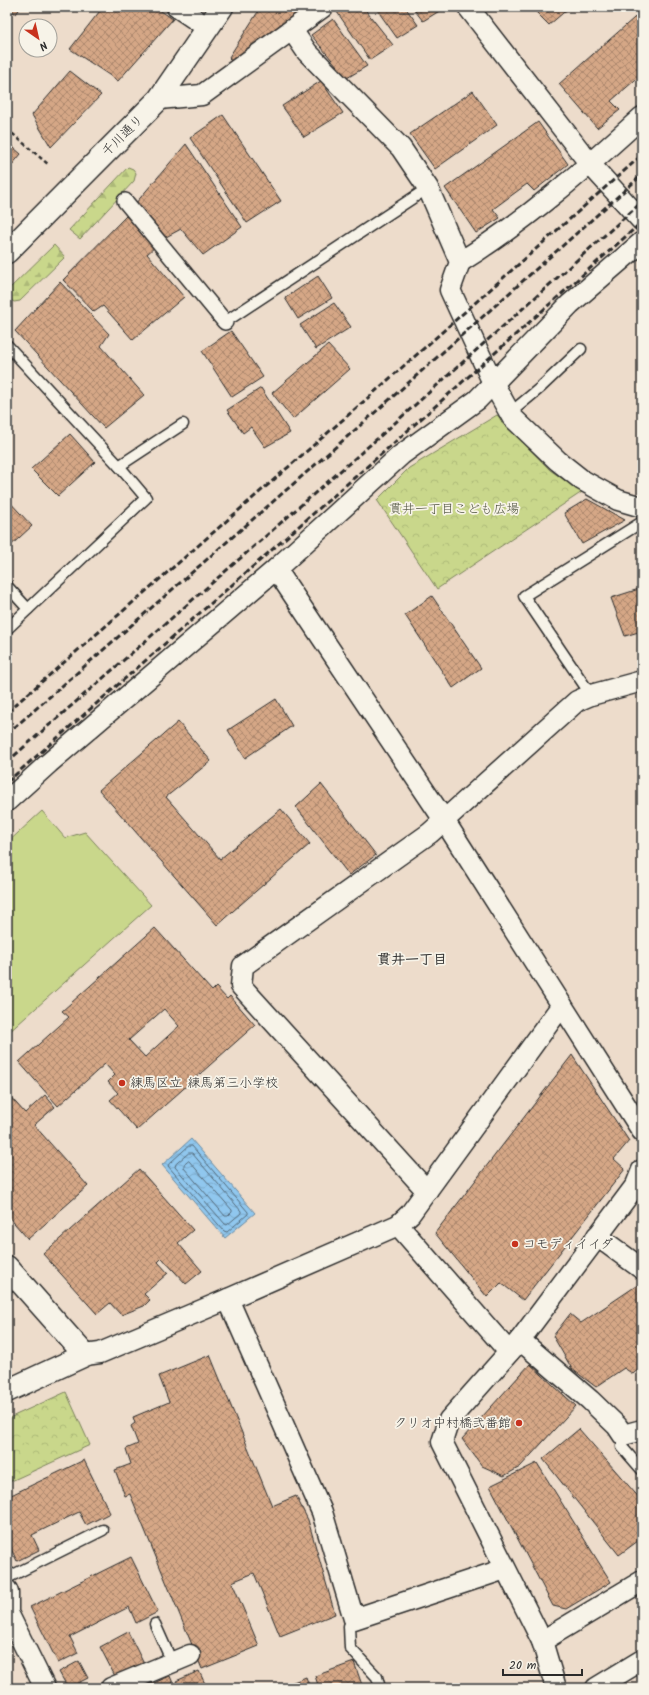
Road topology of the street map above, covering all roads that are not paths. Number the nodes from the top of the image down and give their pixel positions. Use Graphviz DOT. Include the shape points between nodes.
graph roads {
  1 [pos="177,7"];
  2 [pos="222,7"];
  3 [pos="323,7"];
  4 [pos="468,7"];
  5 [pos="208,28"];
  6 [pos="292,30"];
  7 [pos="159,99"];
  8 [pos="642,117"];
  9 [pos="590,164"];
  10 [pos="428,188"];
  11 [pos="126,201"];
  12 [pos="642,221"];
  13 [pos="642,242"];
  14 [pos="7,252"];
  15 [pos="460,262"];
  16 [pos="225,322"];
  17 [pos="7,345"];
  18 [pos="581,349"];
  19 [pos="493,383"];
  20 [pos="510,413"];
  21 [pos="183,424"];
  22 [pos="119,466"];
  23 [pos="642,507"];
  24 [pos="642,522"];
  25 [pos="276,570"];
  26 [pos="7,586"];
  27 [pos="28,609"];
  28 [pos="7,629"];
  29 [pos="642,681"];
  30 [pos="591,695"];
  31 [pos="7,801"];
  32 [pos="444,820"];
  33 [pos="562,1005"];
  34 [pos="642,1131"];
  35 [pos="642,1170"];
  36 [pos="427,1191"];
  37 [pos="398,1225"];
  38 [pos="597,1236"];
  39 [pos="7,1267"];
  40 [pos="642,1269"];
  41 [pos="228,1299"];
  42 [pos="514,1346"];
  43 [pos="85,1355"];
  44 [pos="7,1391"];
  45 [pos="642,1430"];
  46 [pos="623,1435"];
  47 [pos="642,1470"];
  48 [pos="103,1530"];
  49 [pos="506,1569"];
  50 [pos="7,1578"];
  51 [pos="642,1581"];
  52 [pos="7,1590"];
  53 [pos="7,1605"];
  54 [pos="354,1619"];
  55 [pos="155,1624"];
  56 [pos="542,1640"];
  57 [pos="181,1659"];
  58 [pos="642,1660"];
  59 [pos="45,1688"];
  60 [pos="111,1688"];
  61 [pos="380,1688"];
  62 [pos="556,1688"];
  63 [pos="596,1688"];
  1 -- 5 [label="street"];
  2 -- 5 [label="main road, 千川通り"];
  3 -- 6 [label="street"];
  4 -- 9 [label="street"];
  5 -- 7 [label="main road, 千川通り"];
  6 -- 7 [label="street" via="202,95"];
  6 -- 10 [label="street" via="307,52 401,148"];
  7 -- 14 [label="main road, 千川通り"];
  8 -- 9 [label="street"];
  9 -- 12 [label="street"];
  9 -- 15 [label="street" via="494,241"];
  10 -- 15 [label="street"];
  10 -- 16 [label="lane"];
  11 -- 16 [label="street"];
  13 -- 19 [label="street" via="570,304"];
  15 -- 19 [label="street" via="450,290"];
  17 -- 22 [label="lane"];
  18 -- 20 [label="lane"];
  19 -- 20 [label="street"];
  19 -- 25 [label="street" via="477,400 401,455"];
  20 -- 23 [label="street" via="558,461 582,480 618,500"];
  21 -- 22 [label="lane"];
  22 -- 27 [label="lane" via="146,498"];
  24 -- 30 [label="lane" via="524,596"];
  25 -- 31 [label="street"];
  25 -- 32 [label="street"];
  26 -- 27 [label="lane"];
  27 -- 28 [label="lane"];
  29 -- 30 [label="street"];
  30 -- 32 [label="street" via="577,702"];
  32 -- 33 [label="street"];
  32 -- 36 [label="street" via="430,833 243,966 241,986"];
  33 -- 34 [label="street"];
  33 -- 36 [label="street"];
  35 -- 38 [label="street" via="636,1185"];
  36 -- 37 [label="street"];
  37 -- 41 [label="street"];
  37 -- 42 [label="street"];
  38 -- 40 [label="street"];
  38 -- 42 [label="street"];
  39 -- 43 [label="main road"];
  41 -- 43 [label="street" via="100,1353"];
  41 -- 54 [label="street" via="322,1512"];
  42 -- 46 [label="street" via="590,1400"];
  42 -- 49 [label="street" via="449,1420 442,1442"];
  43 -- 44 [label="main road"];
  45 -- 46 [label="street"];
  46 -- 47 [label="lane" via="622,1447"];
  48 -- 50 [label="lane"];
  49 -- 54 [label="street"];
  49 -- 56 [label="street"];
  51 -- 56 [label="street"];
  52 -- 53 [label="street"];
  53 -- 59 [label="street" via="8,1612"];
  54 -- 61 [label="lane" via="349,1626 350,1648 377,1677"];
  55 -- 57 [label="lane"];
  56 -- 62 [label="street"];
  57 -- 60 [label="street"];
  58 -- 63 [label="street"];
}
